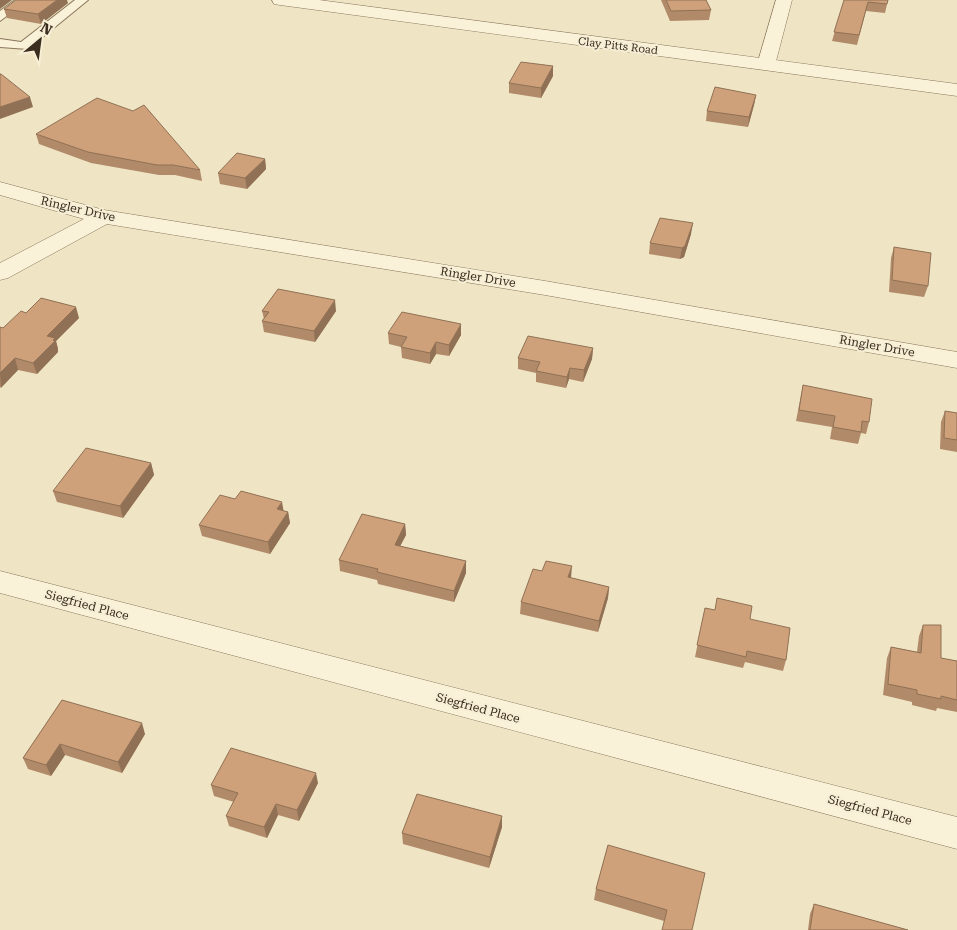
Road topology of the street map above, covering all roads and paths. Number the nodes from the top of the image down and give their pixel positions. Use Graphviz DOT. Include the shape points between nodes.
graph roads {
  1 [pos="22,0"];
  2 [pos="82,0"];
  3 [pos="280,0"];
  4 [pos="784,0"];
  5 [pos="0,17"];
  6 [pos="0,43"];
  7 [pos="766,65"];
  8 [pos="957,90"];
  9 [pos="0,188"];
  10 [pos="104,216"];
  11 [pos="0,273"];
  12 [pos="957,360"];
  13 [pos="0,582"];
  14 [pos="957,833"];
  1 -- 5 [label="lane"];
  2 -- 6 [label="lane" via="24,46"];
  3 -- 7 [label="street, Clay Pitts Road"];
  4 -- 7 [label="street"];
  7 -- 8 [label="street, Clay Pitts Road"];
  9 -- 10 [label="street, Ringler Drive"];
  10 -- 11 [label="street"];
  10 -- 12 [label="street, Ringler Drive" via="535,286"];
  13 -- 14 [label="street, Siegfried Place"];
}
